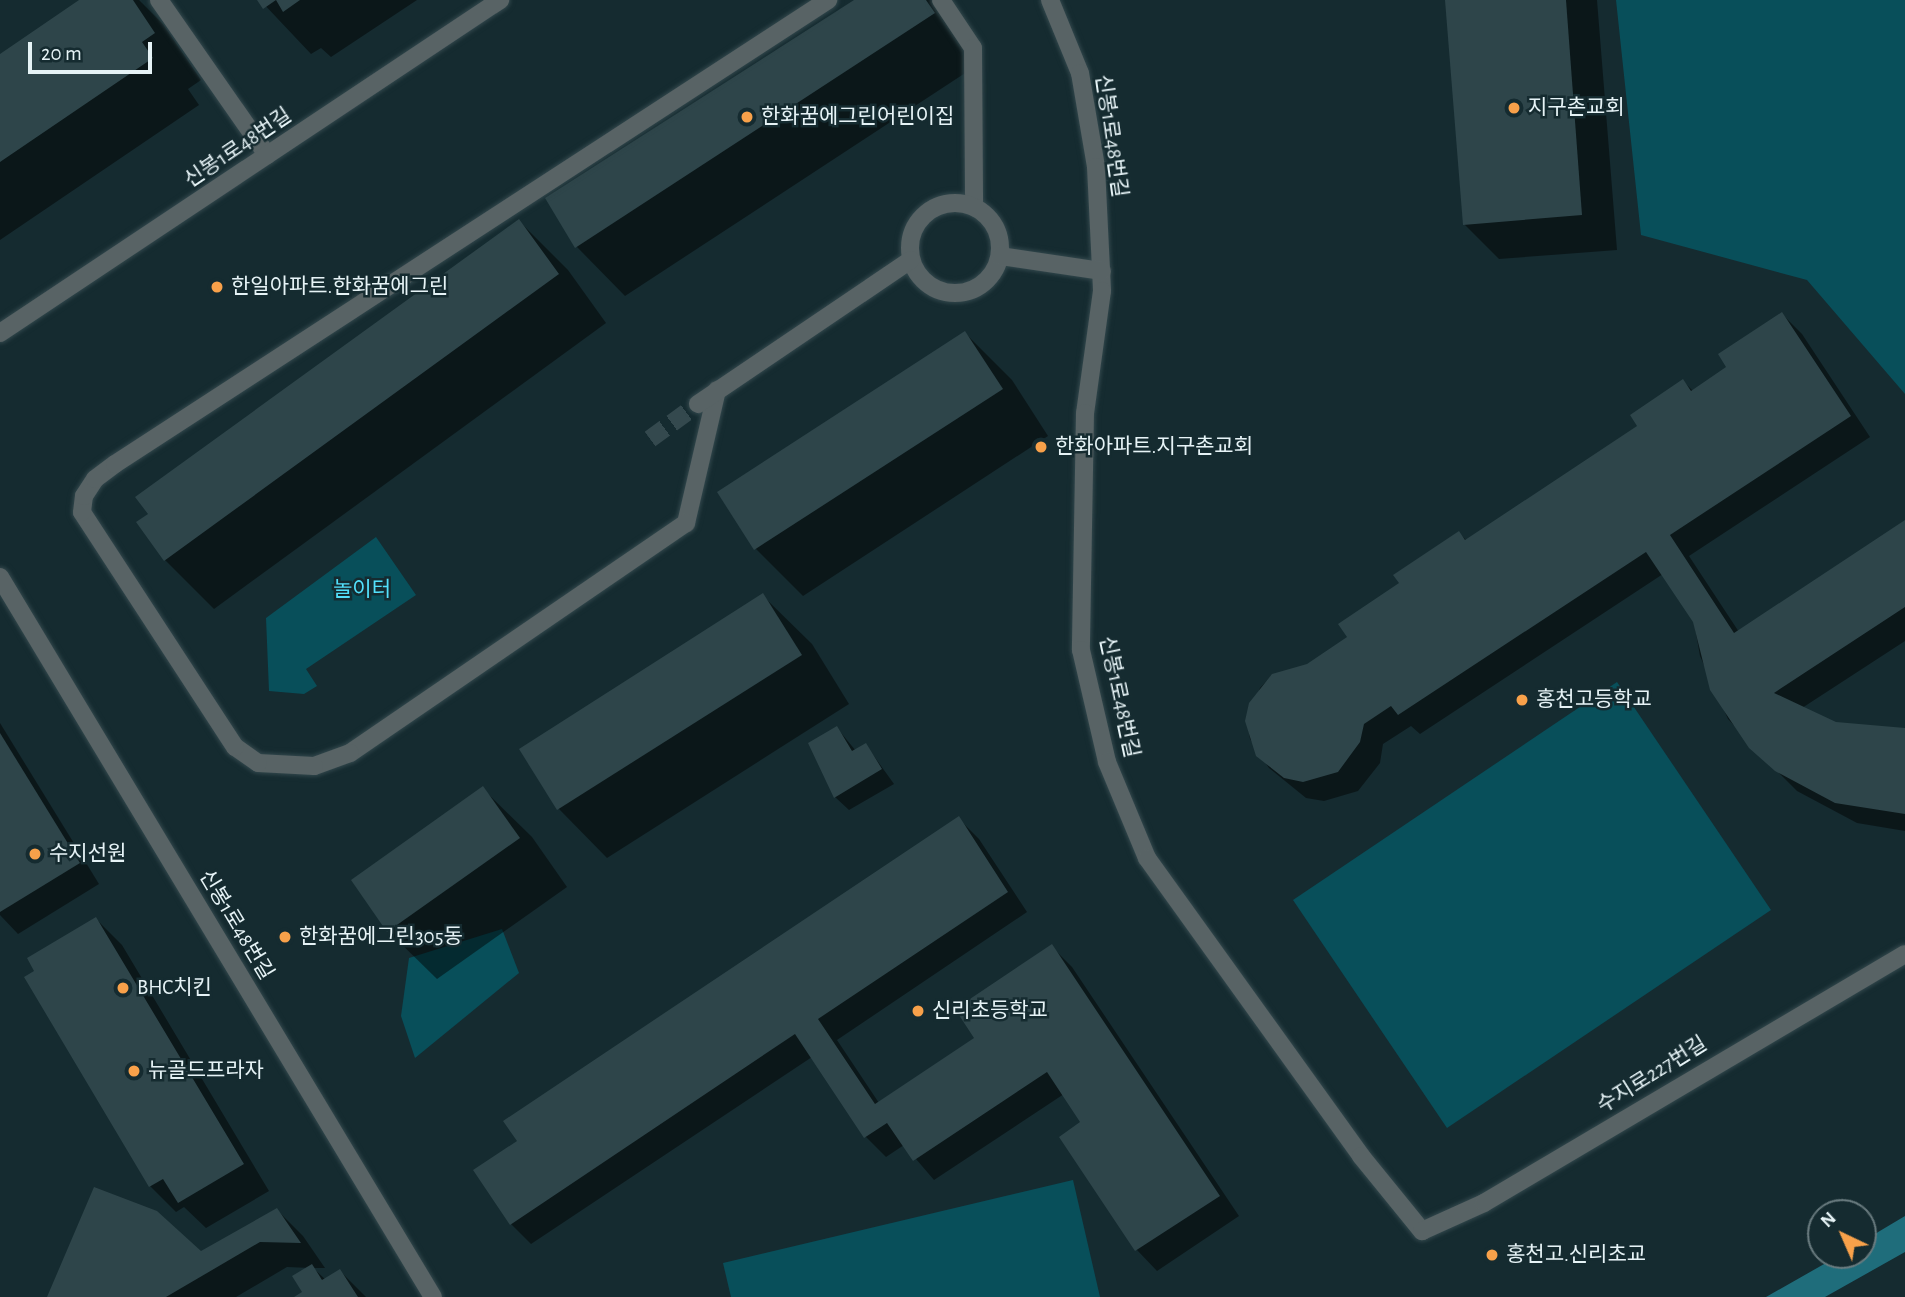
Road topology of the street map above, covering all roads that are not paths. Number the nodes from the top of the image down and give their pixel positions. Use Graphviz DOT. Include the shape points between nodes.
graph roads {
  1 [pos="159,0"];
  2 [pos="500,0"];
  3 [pos="828,0"];
  4 [pos="941,0"];
  5 [pos="1050,0"];
  6 [pos="267,155"];
  7 [pos="974,206"];
  8 [pos="1000,256"];
  9 [pos="911,260"];
  10 [pos="1102,271"];
  11 [pos="0,333"];
  12 [pos="717,390"];
  13 [pos="698,404"];
  14 [pos="0,577"];
  15 [pos="1905,954"];
  16 [pos="1422,1231"];
  17 [pos="433,1297"];
  1 -- 6 [label="street"];
  2 -- 6 [label="street, 신봉1로48번길"];
  3 -- 12 [label="street" via="115,464 95,479 84,496 82,512 235,747 258,763 314,766 351,753 686,523"];
  4 -- 7 [label="street" via="973,48"];
  5 -- 10 [label="street, 신봉1로48번길" via="1080,73 1097,167"];
  6 -- 11 [label="street, 신봉1로48번길"];
  7 -- 8 [label="street" via="995,226"];
  7 -- 9 [label="street" via="945,203 920,218 912,231"];
  8 -- 9 [label="street" via="985,283 956,293 927,285"];
  8 -- 10 [label="street"];
  9 -- 12 [label="street"];
  10 -- 16 [label="street, 신봉1로48번길" via="1085,413 1081,650 1107,762 1147,858 1361,1156"];
  12 -- 13 [label="street"];
  14 -- 17 [label="street, 신봉1로48번길"];
  15 -- 16 [label="street, 수지로227번길" via="1484,1203"];
}
